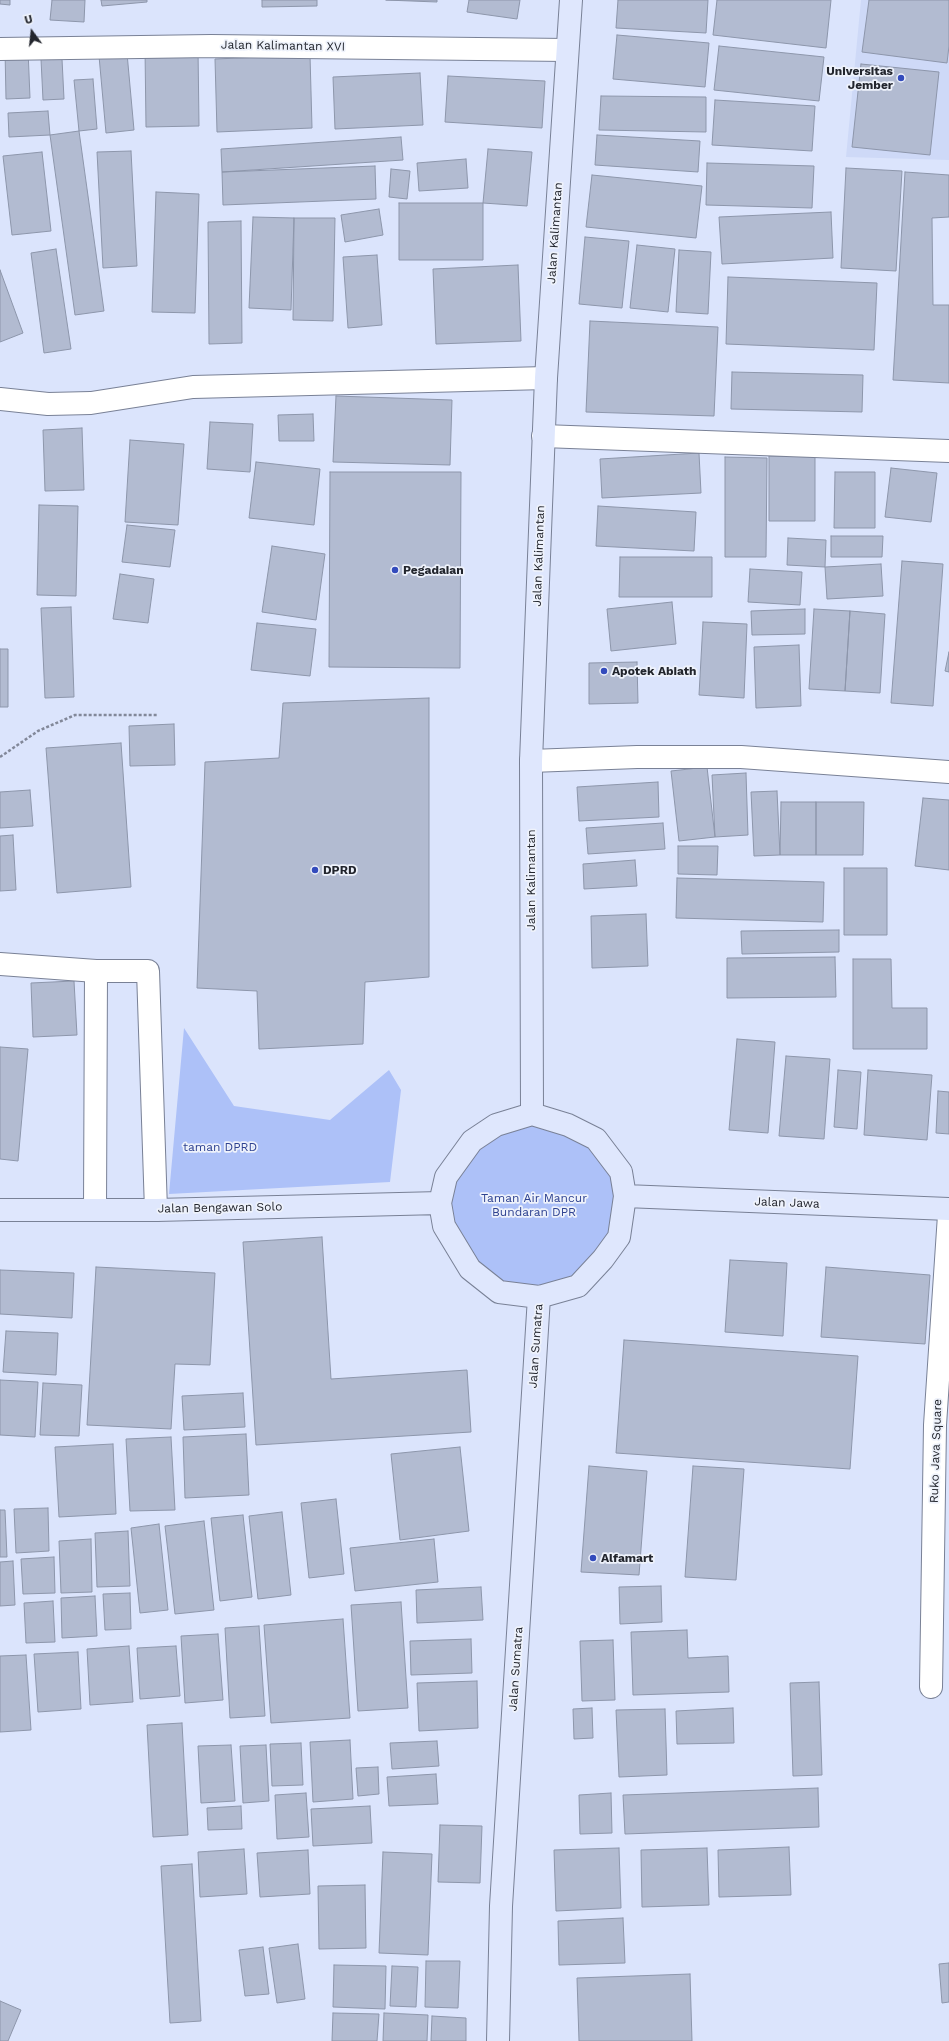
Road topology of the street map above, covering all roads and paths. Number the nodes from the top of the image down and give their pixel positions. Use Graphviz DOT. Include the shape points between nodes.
graph roads {
  1 [pos="571,0"];
  2 [pos="0,49"];
  3 [pos="567,50"];
  4 [pos="546,378"];
  5 [pos="0,399"];
  6 [pos="543,436"];
  7 [pos="949,450"];
  8 [pos="157,715"];
  9 [pos="0,756"];
  10 [pos="531,761"];
  11 [pos="949,772"];
  12 [pos="0,964"];
  13 [pos="96,972"];
  14 [pos="532,1114"];
  15 [pos="625,1196"];
  16 [pos="440,1203"];
  17 [pos="94,1209"];
  18 [pos="949,1209"];
  19 [pos="0,1210"];
  20 [pos="156,1210"];
  21 [pos="949,1216"];
  22 [pos="539,1297"];
  23 [pos="931,1687"];
  24 [pos="498,2041"];
  1 -- 3 [label="main road, Jalan Kalimantan"];
  2 -- 3 [label="street, Jalan Kalimantan XVI" via="211,46"];
  3 -- 4 [label="main road, Jalan Kalimantan"];
  4 -- 5 [label="street" via="193,387 91,403 48,404"];
  4 -- 6 [label="main road, Jalan Kalimantan"];
  6 -- 7 [label="street"];
  6 -- 10 [label="main road, Jalan Kalimantan"];
  8 -- 9 [label="path" via="75,715 38,731"];
  10 -- 11 [label="street" via="741,757"];
  10 -- 14 [label="main road, Jalan Kalimantan"];
  12 -- 13 [label="street"];
  13 -- 17 [label="street"];
  13 -- 20 [label="street" via="148,971"];
  14 -- 15 [label="main road" via="568,1125 596,1139 621,1172"];
  14 -- 16 [label="main road" via="496,1125 472,1141 446,1177"];
  15 -- 18 [label="main road, Jalan Jawa"];
  15 -- 22 [label="main road" via="619,1237 603,1259 578,1286"];
  16 -- 20 [label="main road, Jalan Bengawan Solo"];
  16 -- 22 [label="main road" via="444,1226 470,1269 499,1292"];
  17 -- 19 [label="main road, Jalan Bengawan Solo"];
  17 -- 20 [label="main road, Jalan Bengawan Solo"];
  21 -- 23 [label="street, Ruko Java Square" via="935,1425"];
  22 -- 24 [label="main road, Jalan Sumatra" via="501,1906"];
}
